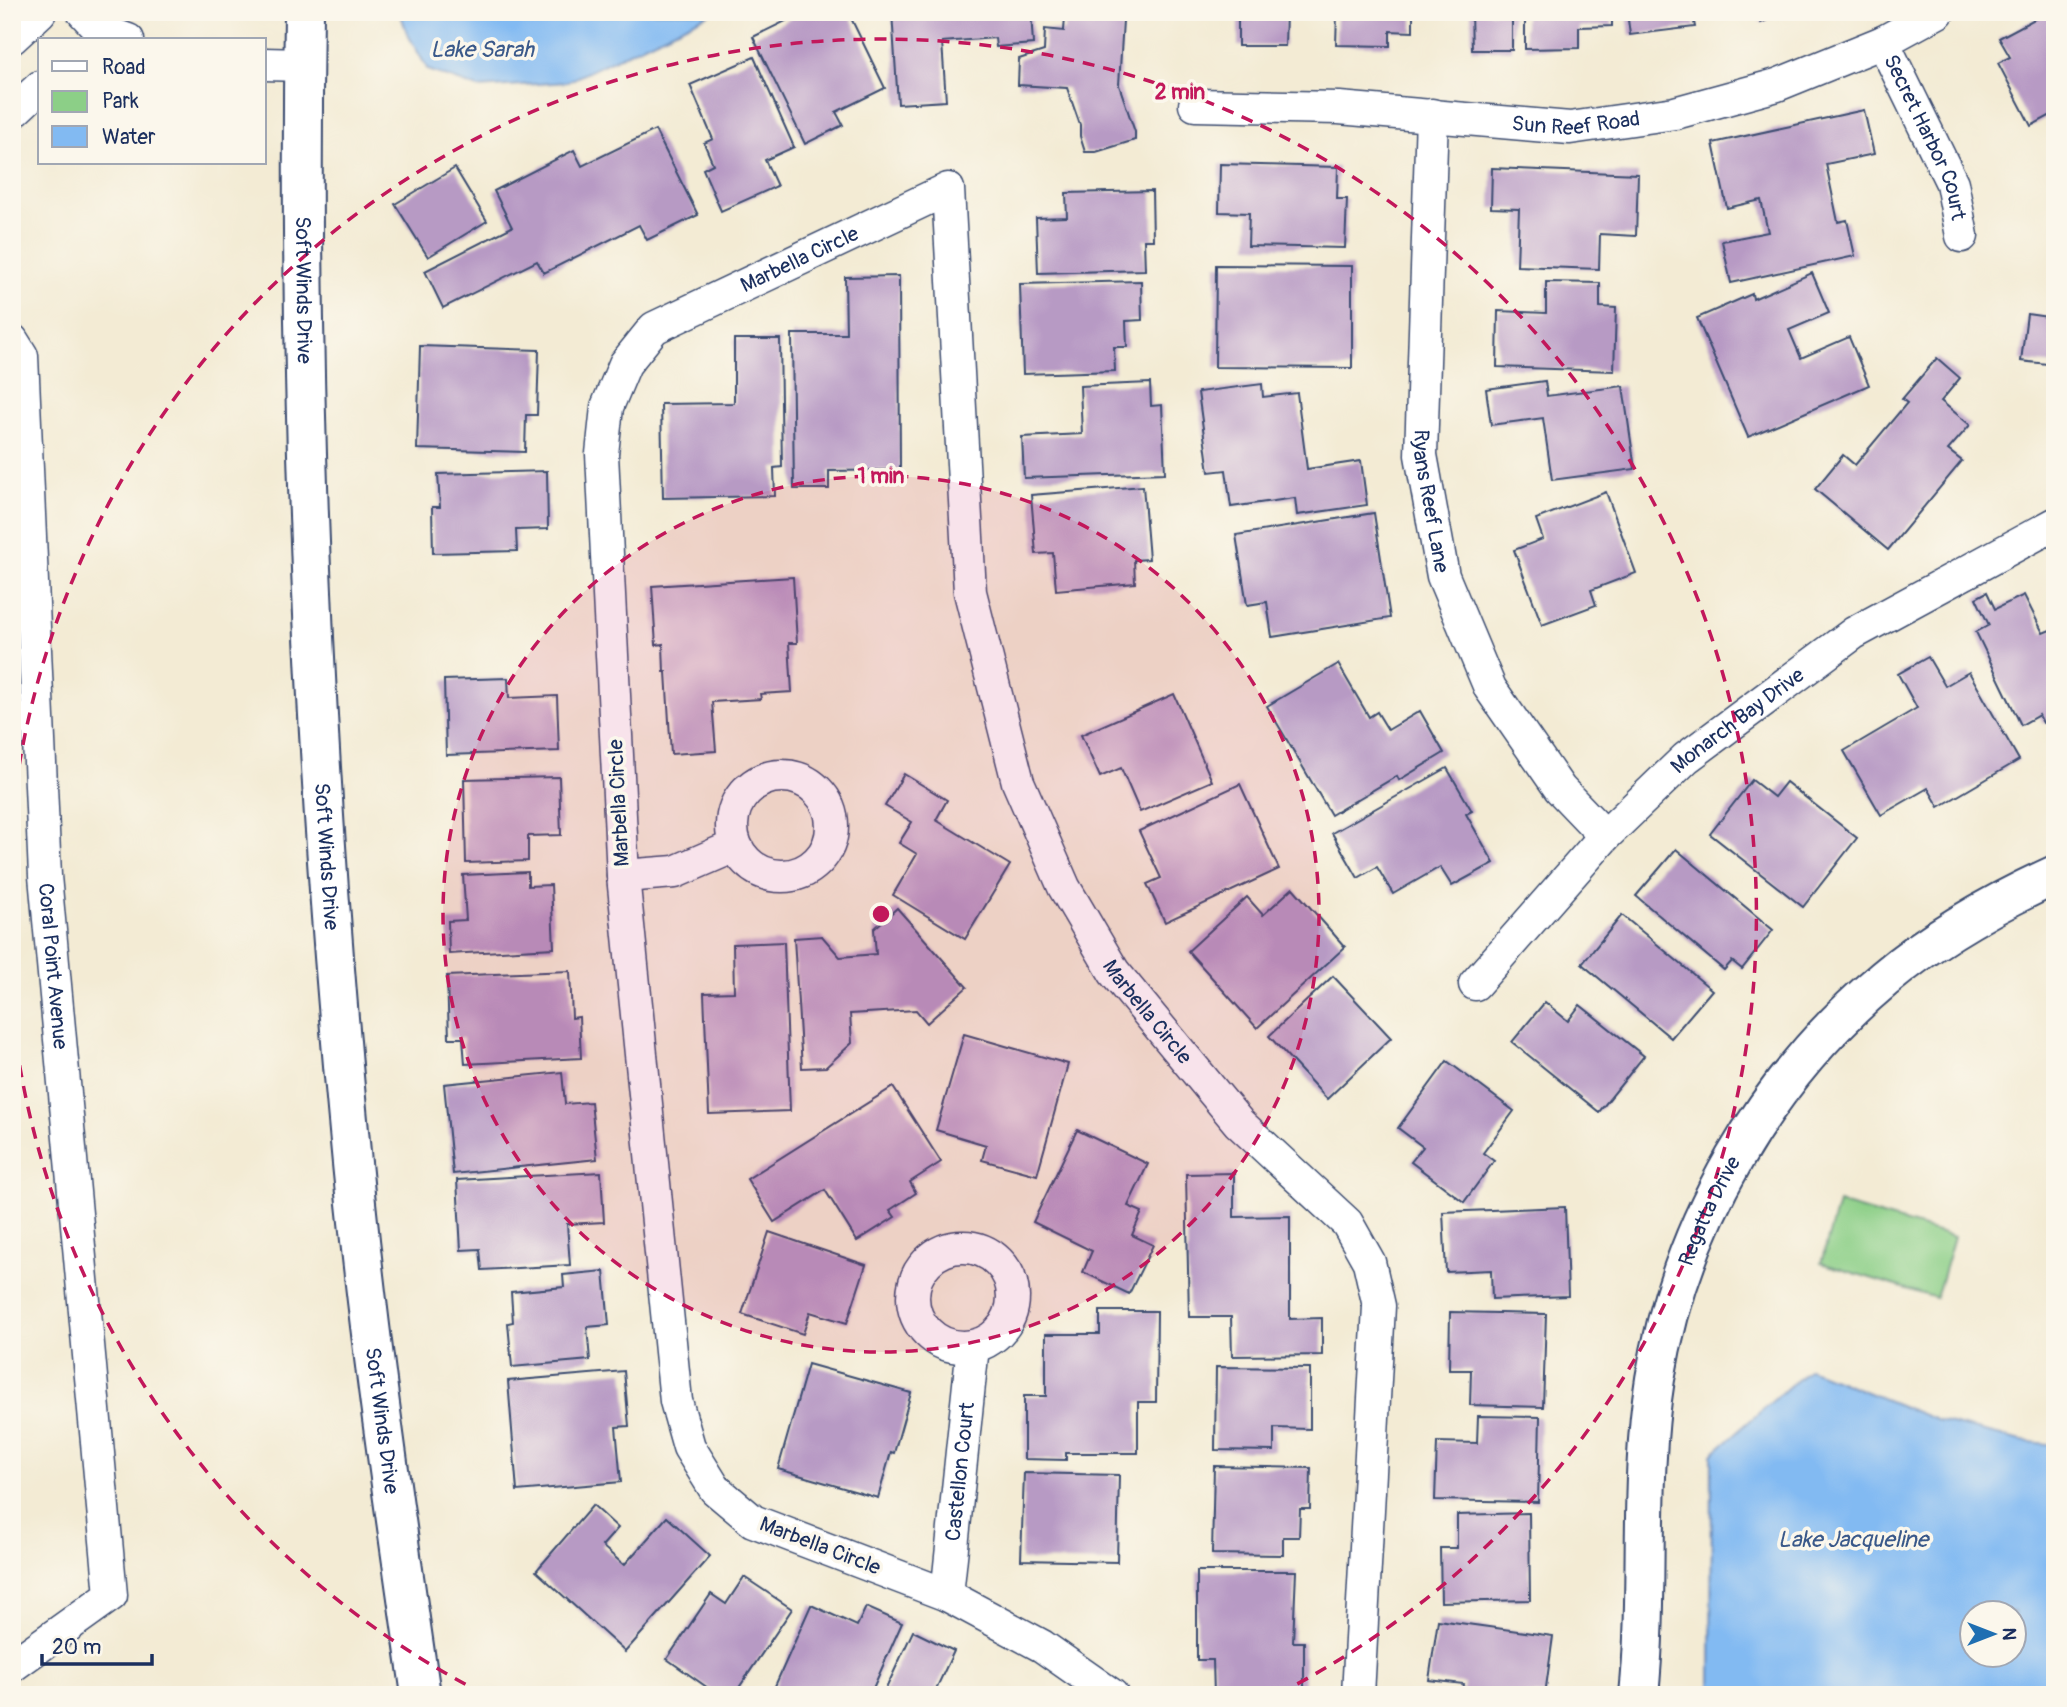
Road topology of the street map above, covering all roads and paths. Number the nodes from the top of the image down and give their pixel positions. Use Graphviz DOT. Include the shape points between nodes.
graph roads {
  1 [pos="40,12"];
  2 [pos="304,12"];
  3 [pos="1938,12"];
  4 [pos="12,38"];
  5 [pos="1883,42"];
  6 [pos="266,64"];
  7 [pos="303,65"];
  8 [pos="38,88"];
  9 [pos="1195,105"];
  10 [pos="12,113"];
  11 [pos="1432,114"];
  12 [pos="1962,236"];
  13 [pos="12,340"];
  14 [pos="2055,524"];
  15 [pos="1605,836"];
  16 [pos="735,846"];
  17 [pos="2055,875"];
  18 [pos="623,876"];
  19 [pos="1475,984"];
  20 [pos="973,1346"];
  21 [pos="947,1595"];
  22 [pos="12,1666"];
  23 [pos="421,1695"];
  24 [pos="1112,1695"];
  25 [pos="1358,1695"];
  26 [pos="1639,1695"];
  1 -- 4 [label="street"];
  2 -- 7 [label="street, Soft Winds Drive"];
  3 -- 5 [label="street, Sun Reef Road"];
  5 -- 11 [label="street, Sun Reef Road" via="1777,85 1675,113 1570,128"];
  5 -- 12 [label="street, Secret Harbor Court" via="1952,183"];
  6 -- 7 [label="street"];
  7 -- 23 [label="street, Soft Winds Drive" via="307,490 335,971 384,1437"];
  8 -- 10 [label="street"];
  9 -- 11 [label="street, Sun Reef Road"];
  11 -- 15 [label="street, Ryans Reef Lane" via="1421,456 1443,576 1490,688 1560,789"];
  13 -- 22 [label="street, Coral Point Avenue" via="22,356 44,876 111,1595"];
  14 -- 15 [label="street, Monarch Bay Drive" via="1854,633 1686,758"];
  15 -- 19 [label="street, Monarch Bay Drive"];
  16 -- 18 [label="street" via="675,872"];
  17 -- 26 [label="street, Regatta Drive" via="1931,943 1844,1015 1785,1083 1714,1196 1679,1280 1655,1378 1648,1442"];
  18 -- 21 [label="street, Marbella Circle" via="676,1401 689,1447 715,1489 753,1521"];
  18 -- 25 [label="street, Marbella Circle" via="602,454 607,407 625,365 654,328 948,189 970,592 1018,782 1064,887 1114,972 1239,1123 1347,1223 1368,1262 1379,1306"];
  20 -- 21 [label="street, Castellon Court"];
  21 -- 24 [label="street, Marbella Circle" via="1042,1646"];
}
